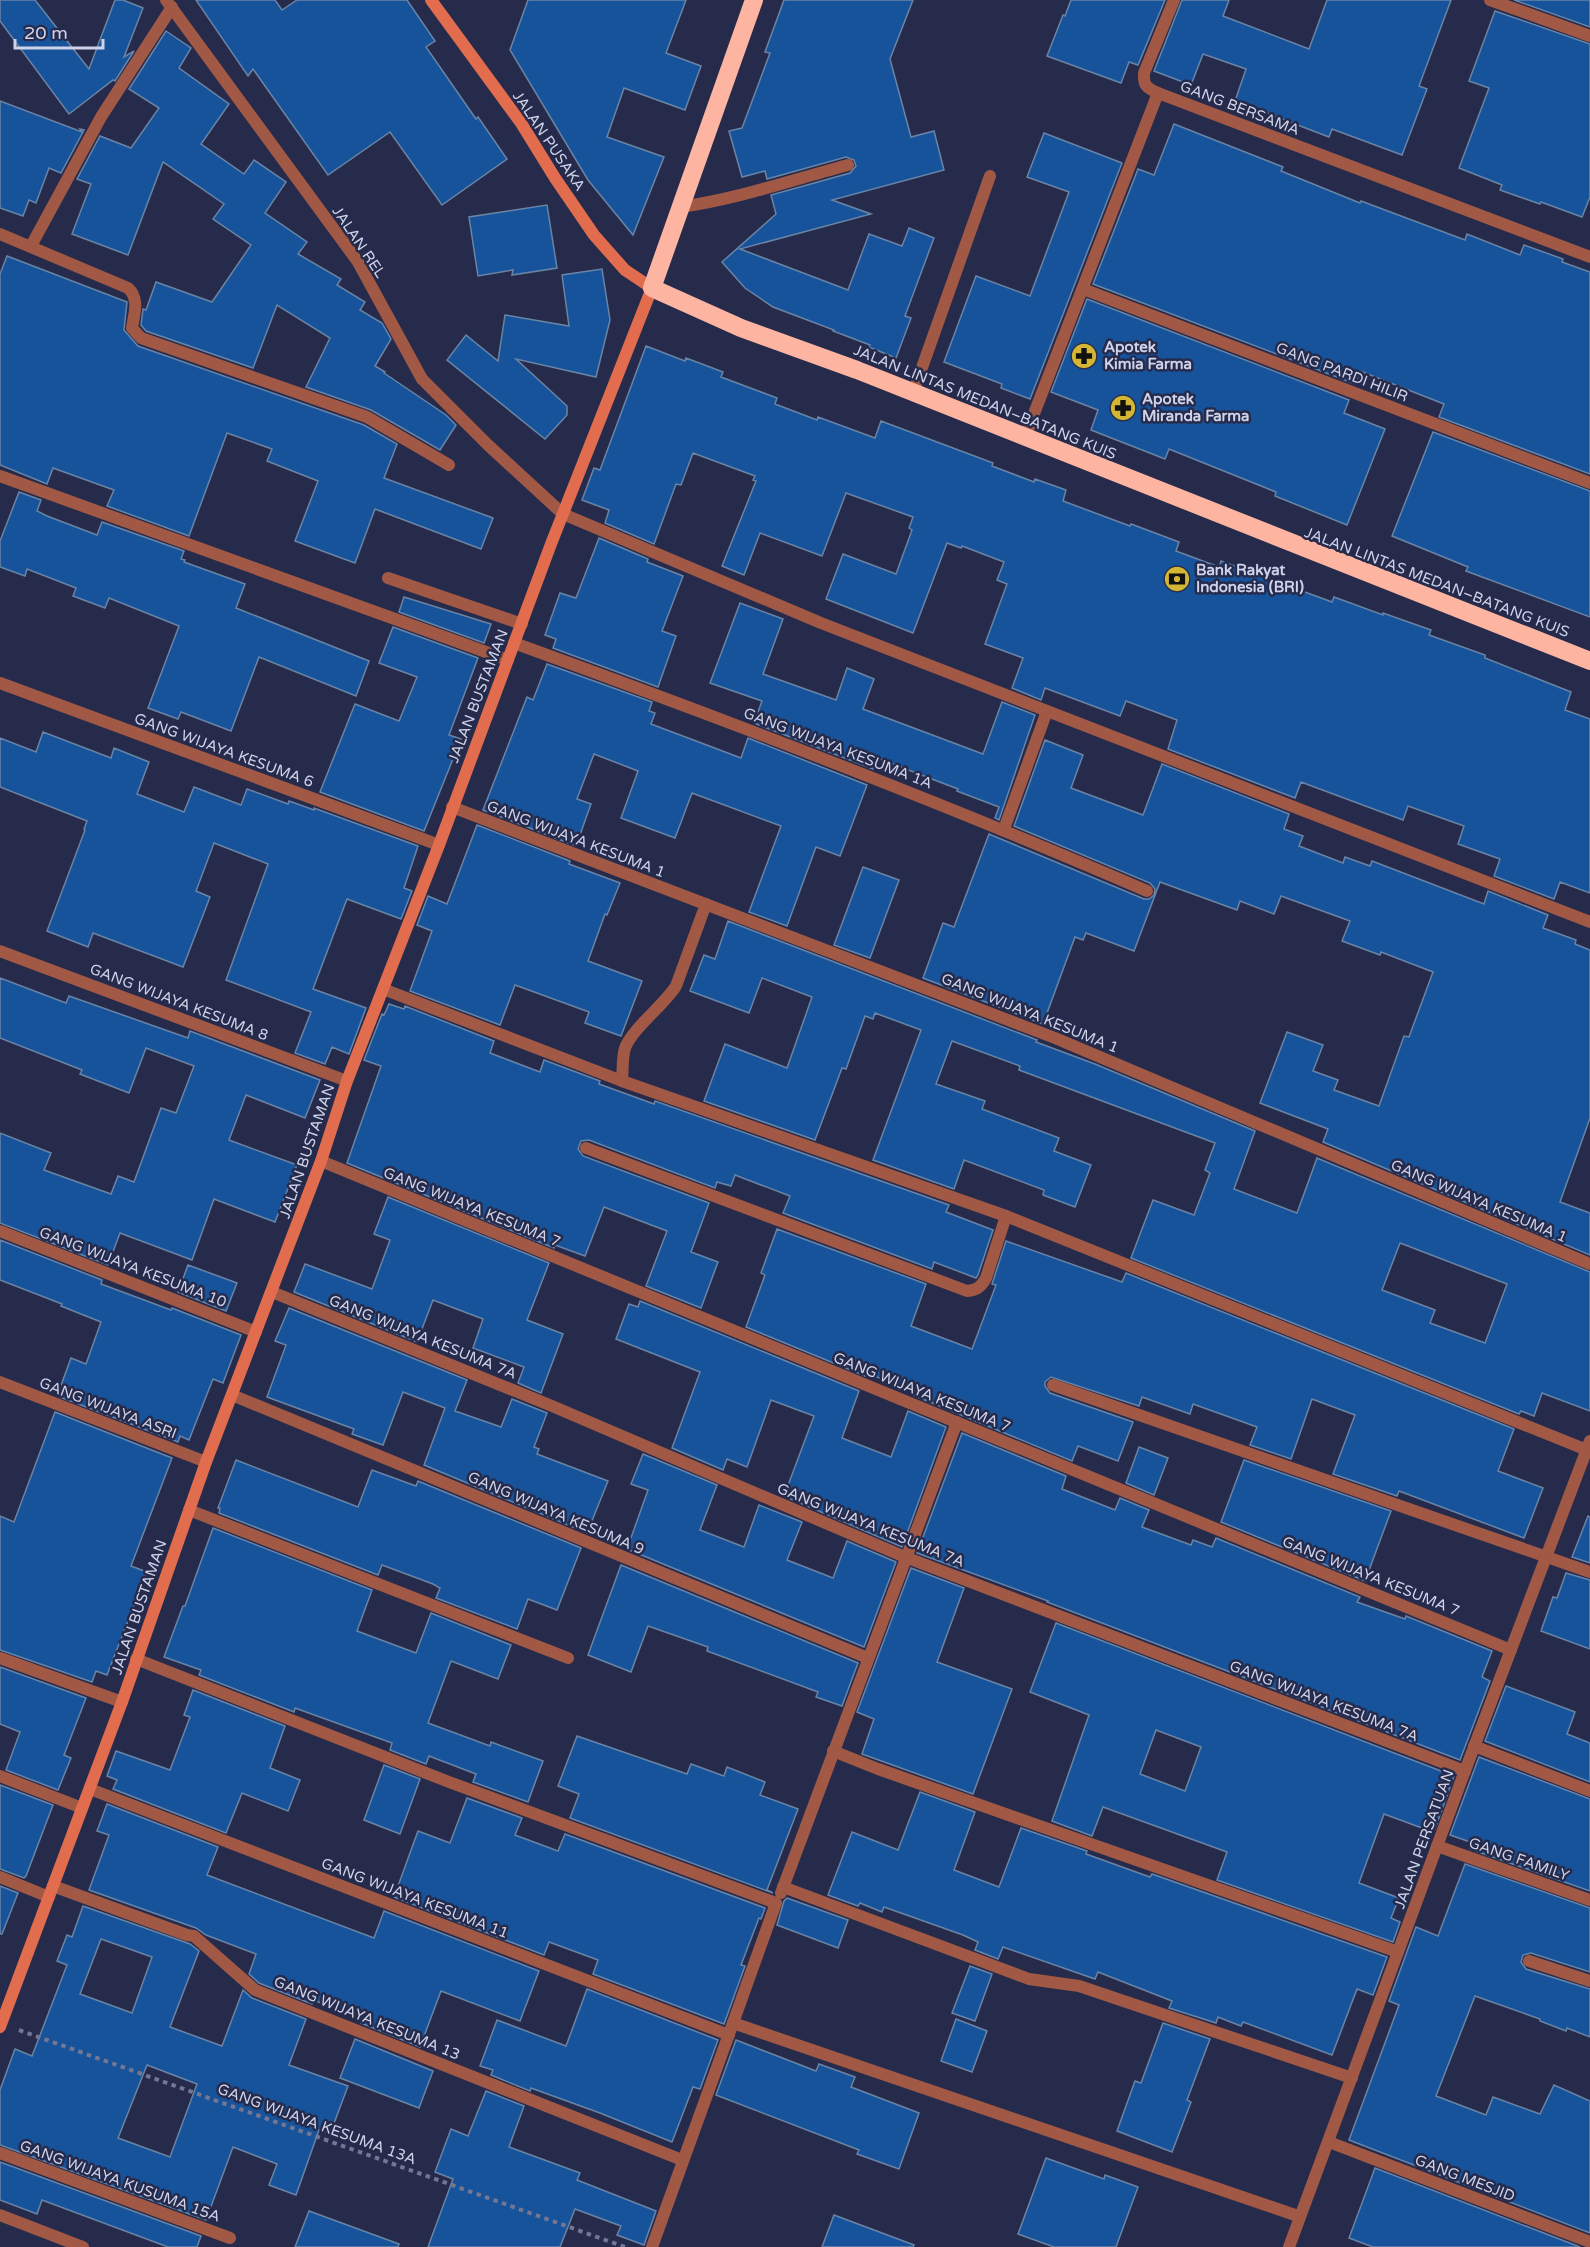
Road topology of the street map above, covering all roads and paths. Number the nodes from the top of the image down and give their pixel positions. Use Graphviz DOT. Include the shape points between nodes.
graph roads {
  1 [pos="431,0"];
  2 [pos="754,0"];
  3 [pos="1174,0"];
  4 [pos="1490,0"];
  5 [pos="169,4"];
  6 [pos="1590,36"];
  7 [pos="1158,93"];
  8 [pos="848,165"];
  9 [pos="990,176"];
  10 [pos="680,207"];
  11 [pos="0,234"];
  12 [pos="31,246"];
  13 [pos="1590,257"];
  14 [pos="652,288"];
  15 [pos="1083,289"];
  16 [pos="913,393"];
  17 [pos="1025,437"];
  18 [pos="449,465"];
  19 [pos="0,476"];
  20 [pos="1590,483"];
  21 [pos="563,514"];
  22 [pos="388,578"];
  23 [pos="522,624"];
  24 [pos="514,643"];
  25 [pos="508,660"];
  26 [pos="1590,661"];
  27 [pos="0,683"];
  28 [pos="1047,711"];
  29 [pos="453,807"];
  30 [pos="1004,830"];
  31 [pos="439,845"];
  32 [pos="1147,891"];
  33 [pos="706,904"];
  34 [pos="1590,922"];
  35 [pos="0,951"];
  36 [pos="383,989"];
  37 [pos="347,1081"];
  38 [pos="622,1081"];
  39 [pos="586,1148"];
  40 [pos="321,1161"];
  41 [pos="1006,1216"];
  42 [pos="0,1231"];
  43 [pos="1590,1264"];
  44 [pos="272,1292"];
  45 [pos="256,1332"];
  46 [pos="0,1382"];
  47 [pos="1053,1385"];
  48 [pos="232,1395"];
  49 [pos="957,1422"];
  50 [pos="1588,1446"];
  51 [pos="206,1462"];
  52 [pos="189,1510"];
  53 [pos="905,1557"];
  54 [pos="1546,1557"];
  55 [pos="1590,1572"];
  56 [pos="1511,1650"];
  57 [pos="0,1658"];
  58 [pos="568,1658"];
  59 [pos="868,1658"];
  60 [pos="136,1659"];
  61 [pos="122,1702"];
  62 [pos="1474,1746"];
  63 [pos="833,1751"];
  64 [pos="1465,1771"];
  65 [pos="0,1776"];
  66 [pos="90,1789"];
  67 [pos="1590,1791"];
  68 [pos="82,1808"];
  69 [pos="1437,1846"];
  70 [pos="0,1877"];
  71 [pos="783,1887"];
  72 [pos="51,1891"];
  73 [pos="1590,1900"];
  74 [pos="776,1903"];
  75 [pos="1398,1952"];
  76 [pos="1529,1961"];
  77 [pos="1590,1981"];
  78 [pos="1,2026"];
  79 [pos="731,2029"];
  80 [pos="1352,2078"];
  81 [pos="1329,2142"];
  82 [pos="0,2153"];
  83 [pos="682,2160"];
  84 [pos="0,2215"];
  85 [pos="1298,2217"];
  86 [pos="230,2238"];
  87 [pos="1590,2242"];
  88 [pos="83,2247"];
  89 [pos="625,2247"];
  90 [pos="652,2247"];
  91 [pos="1289,2247"];
  1 -- 14 [label="main road, JALAN PUSAKA" via="521,123 594,234 625,270"];
  2 -- 10 [label="highway"];
  3 -- 7 [label="street" via="1144,74 1147,88"];
  4 -- 6 [label="street"];
  5 -- 12 [label="street" via="101,117"];
  5 -- 21 [label="street, JALAN REL" via="358,262 422,379"];
  7 -- 13 [label="street, GANG BERSAMA"];
  7 -- 15 [label="street, GANG BERSAMA"];
  8 -- 10 [label="street"];
  9 -- 16 [label="street"];
  10 -- 14 [label="highway"];
  11 -- 12 [label="street"];
  12 -- 18 [label="street" via="134,293 132,328 141,338 367,417"];
  14 -- 16 [label="highway, JALAN LINTAS MEDAN–BATANG KUIS" via="741,328"];
  14 -- 21 [label="main road, JALAN BUSTAMAN"];
  15 -- 17 [label="street, GANG BERSAMA"];
  15 -- 20 [label="street, GANG PARDI HILIR"];
  16 -- 17 [label="highway, JALAN LINTAS MEDAN–BATANG KUIS"];
  17 -- 26 [label="highway, JALAN LINTAS MEDAN–BATANG KUIS"];
  19 -- 25 [label="street"];
  21 -- 23 [label="main road, JALAN BUSTAMAN"];
  21 -- 28 [label="street, JALAN REL" via="821,623"];
  22 -- 23 [label="street"];
  23 -- 24 [label="main road, JALAN BUSTAMAN"];
  24 -- 25 [label="main road, JALAN BUSTAMAN"];
  24 -- 30 [label="street, GANG WIJAYA KESUMA 1A"];
  25 -- 29 [label="main road, JALAN BUSTAMAN"];
  27 -- 31 [label="street, GANG WIJAYA KESUMA 6"];
  28 -- 30 [label="street"];
  28 -- 34 [label="street, JALAN REL"];
  29 -- 31 [label="main road, JALAN BUSTAMAN"];
  29 -- 33 [label="street, GANG WIJAYA KESUMA 1"];
  30 -- 32 [label="street, GANG WIJAYA KESUMA 1A"];
  31 -- 36 [label="main road, JALAN BUSTAMAN"];
  33 -- 38 [label="street" via="676,986 628,1040"];
  33 -- 43 [label="street, GANG WIJAYA KESUMA 1" via="1055,1038"];
  35 -- 37 [label="street, GANG WIJAYA KESUMA 8"];
  36 -- 37 [label="main road, JALAN BUSTAMAN"];
  36 -- 38 [label="street"];
  37 -- 40 [label="main road, JALAN BUSTAMAN"];
  38 -- 41 [label="street"];
  39 -- 41 [label="street" via="967,1291 981,1286 986,1278"];
  40 -- 44 [label="main road, JALAN BUSTAMAN"];
  40 -- 49 [label="street, GANG WIJAYA KESUMA 7"];
  41 -- 50 [label="street"];
  42 -- 45 [label="street, GANG WIJAYA KESUMA 10"];
  44 -- 45 [label="main road, JALAN BUSTAMAN"];
  44 -- 53 [label="street, GANG WIJAYA KESUMA 7A"];
  45 -- 48 [label="main road, JALAN BUSTAMAN"];
  46 -- 51 [label="street, GANG WIJAYA ASRI"];
  47 -- 54 [label="street"];
  48 -- 51 [label="main road, JALAN BUSTAMAN"];
  48 -- 59 [label="street, GANG WIJAYA KESUMA 9"];
  49 -- 53 [label="street"];
  49 -- 56 [label="street, GANG WIJAYA KESUMA 7"];
  50 -- 54 [label="street, JALAN PERSATUAN"];
  51 -- 52 [label="main road, JALAN BUSTAMAN"];
  52 -- 58 [label="street"];
  52 -- 60 [label="main road, JALAN BUSTAMAN"];
  53 -- 59 [label="street"];
  53 -- 64 [label="street, GANG WIJAYA KESUMA 7A"];
  54 -- 55 [label="street"];
  54 -- 56 [label="street, JALAN PERSATUAN"];
  56 -- 62 [label="street, JALAN PERSATUAN"];
  57 -- 61 [label="street"];
  59 -- 63 [label="street"];
  60 -- 61 [label="main road, JALAN BUSTAMAN"];
  60 -- 74 [label="street" via="449,1782"];
  61 -- 66 [label="main road, JALAN BUSTAMAN"];
  62 -- 64 [label="street, JALAN PERSATUAN"];
  62 -- 67 [label="street"];
  63 -- 71 [label="street"];
  63 -- 75 [label="street"];
  64 -- 69 [label="street, JALAN PERSATUAN"];
  65 -- 68 [label="street"];
  66 -- 68 [label="main road, JALAN BUSTAMAN"];
  66 -- 79 [label="street, GANG WIJAYA KESUMA 11"];
  68 -- 72 [label="main road, JALAN BUSTAMAN"];
  69 -- 73 [label="street, GANG FAMILY"];
  69 -- 75 [label="street, JALAN PERSATUAN"];
  70 -- 72 [label="street, GANG WIJAYA KESUMA 13"];
  71 -- 74 [label="street"];
  71 -- 80 [label="street" via="1029,1979 1079,1986"];
  72 -- 78 [label="main road, JALAN BUSTAMAN"];
  72 -- 83 [label="street, GANG WIJAYA KESUMA 13" via="194,1936 255,1990"];
  74 -- 79 [label="street"];
  75 -- 80 [label="street, JALAN PERSATUAN"];
  76 -- 77 [label="street"];
  78 -- 89 [label="path, GANG WIJAYA KESUMA 13A"];
  79 -- 83 [label="street"];
  79 -- 85 [label="street, GANG WIJAYA KESUMA 11"];
  80 -- 81 [label="street, JALAN PERSATUAN"];
  81 -- 85 [label="street, JALAN PERSATUAN"];
  81 -- 87 [label="street, GANG MESJID"];
  82 -- 86 [label="street, GANG WIJAYA KUSUMA 15A"];
  83 -- 90 [label="street"];
  84 -- 88 [label="street"];
  85 -- 91 [label="street, JALAN PERSATUAN"];
}
